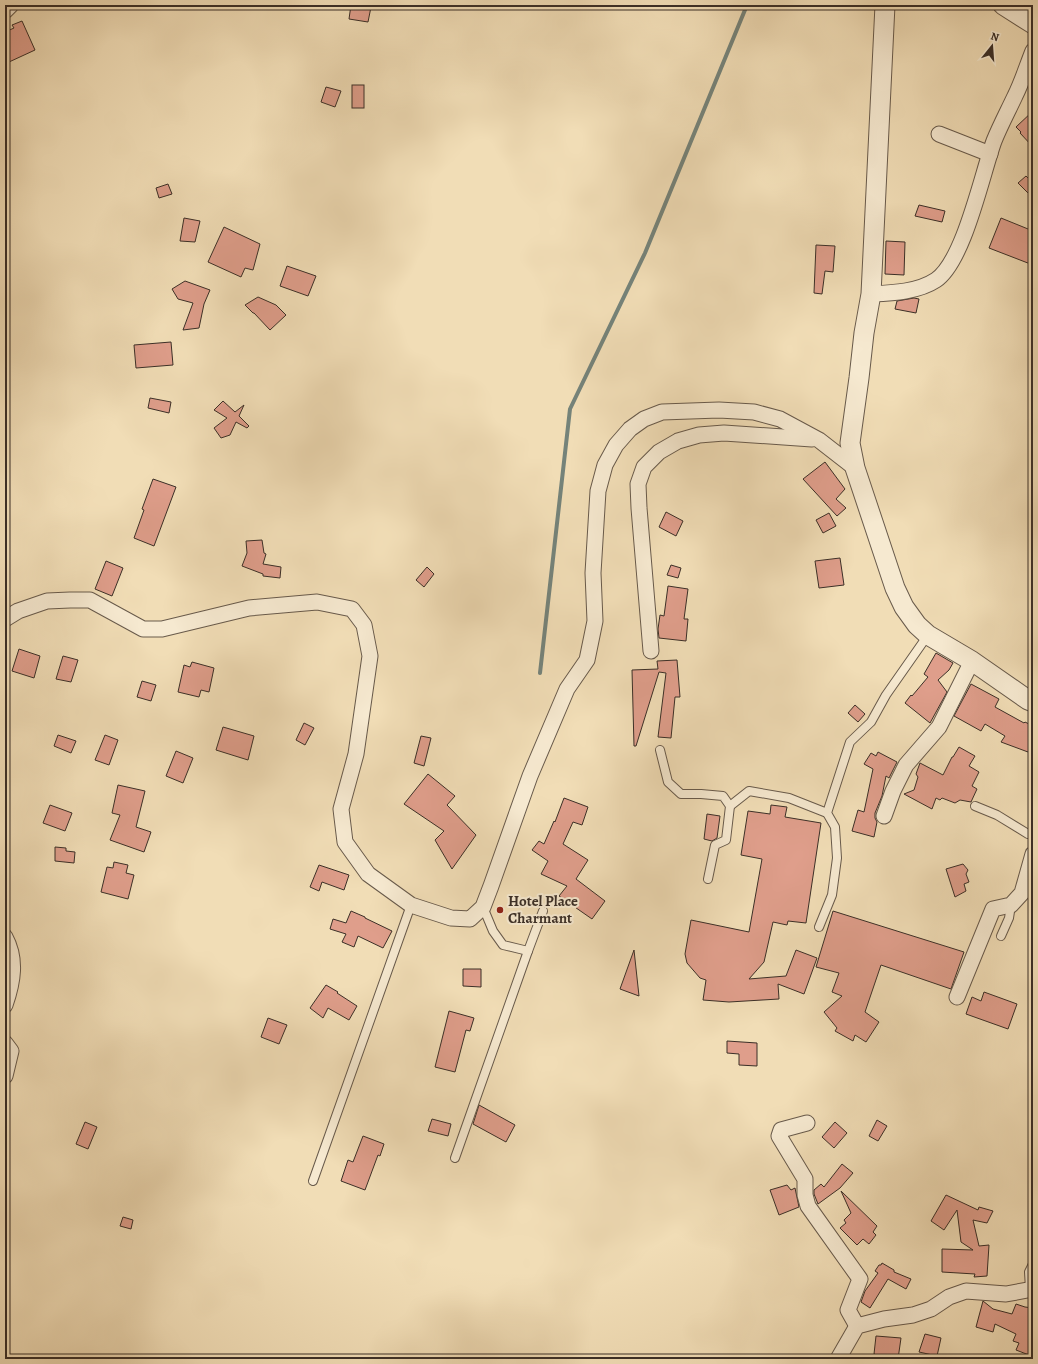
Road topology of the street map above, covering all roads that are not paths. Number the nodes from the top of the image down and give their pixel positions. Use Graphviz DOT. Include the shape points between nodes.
graph roads {
  1 [pos="11,5"];
  2 [pos="884,5"];
  3 [pos="1003,5"];
  4 [pos="5,11"];
  5 [pos="1033,24"];
  6 [pos="1033,51"];
  7 [pos="939,134"];
  8 [pos="990,154"];
  9 [pos="871,294"];
  10 [pos="819,440"];
  11 [pos="855,468"];
  12 [pos="5,619"];
  13 [pos="928,635"];
  14 [pos="651,651"];
  15 [pos="972,660"];
  16 [pos="1033,702"];
  17 [pos="660,750"];
  18 [pos="730,806"];
  19 [pos="975,806"];
  20 [pos="827,813"];
  21 [pos="884,816"];
  22 [pos="1033,834"];
  23 [pos="1033,854"];
  24 [pos="708,879"];
  25 [pos="410,905"];
  26 [pos="483,906"];
  27 [pos="1011,906"];
  28 [pos="543,911"];
  29 [pos="819,927"];
  30 [pos="1001,936"];
  31 [pos="5,937"];
  32 [pos="528,951"];
  33 [pos="957,997"];
  34 [pos="5,1005"];
  35 [pos="5,1043"];
  36 [pos="5,1076"];
  37 [pos="807,1123"];
  38 [pos="455,1158"];
  39 [pos="313,1180"];
  40 [pos="1033,1264"];
  41 [pos="1031,1289"];
  42 [pos="857,1326"];
  43 [pos="838,1359"];
  1 -- 4 [label="street"];
  2 -- 9 [label="street"];
  3 -- 5 [label="street"];
  6 -- 8 [label="street"];
  7 -- 8 [label="street"];
  8 -- 9 [label="street" via="969,221 958,250 948,267 936,280 917,288"];
  9 -- 11 [label="street" via="850,443"];
  10 -- 11 [label="street"];
  10 -- 14 [label="street" via="724,433 699,435 678,441 659,452 644,467 638,484 638,508"];
  10 -- 26 [label="street" via="780,420 754,412 719,410 662,412 644,419 630,429 616,445 605,465 598,491 593,573 595,621 587,660 567,689 530,776"];
  11 -- 13 [label="street" via="895,588 904,607"];
  12 -- 25 [label="street" via="18,611 46,601 70,600 90,600 143,629 162,629 249,608 317,602 352,609 364,625 370,656 356,754 341,809 345,842 368,874"];
  13 -- 15 [label="street"];
  13 -- 20 [label="lane" via="886,695 871,722 850,742"];
  15 -- 16 [label="street"];
  15 -- 21 [label="street" via="939,726 906,765"];
  17 -- 18 [label="lane" via="668,782 681,794 723,796"];
  18 -- 20 [label="lane" via="749,791 790,798"];
  18 -- 24 [label="lane" via="726,840 715,845"];
  19 -- 22 [label="lane" via="997,815 1028,834"];
  20 -- 29 [label="lane" via="835,826 837,858 832,895"];
  23 -- 27 [label="street" via="1022,893"];
  25 -- 26 [label="street" via="451,918 470,919"];
  25 -- 39 [label="lane"];
  26 -- 32 [label="lane" via="493,931 503,945"];
  27 -- 30 [label="lane"];
  27 -- 33 [label="street" via="993,909"];
  28 -- 32 [label="lane"];
  31 -- 34 [label="street" via="10,946 14,972"];
  32 -- 38 [label="lane"];
  35 -- 36 [label="street" via="11,1051"];
  37 -- 42 [label="street" via="781,1130 779,1136 805,1179 804,1195 808,1206 860,1279 848,1310"];
  40 -- 41 [label="lane" via="1029,1272"];
  41 -- 42 [label="street" via="1006,1294 966,1291 913,1315"];
  42 -- 43 [label="street"];
}
